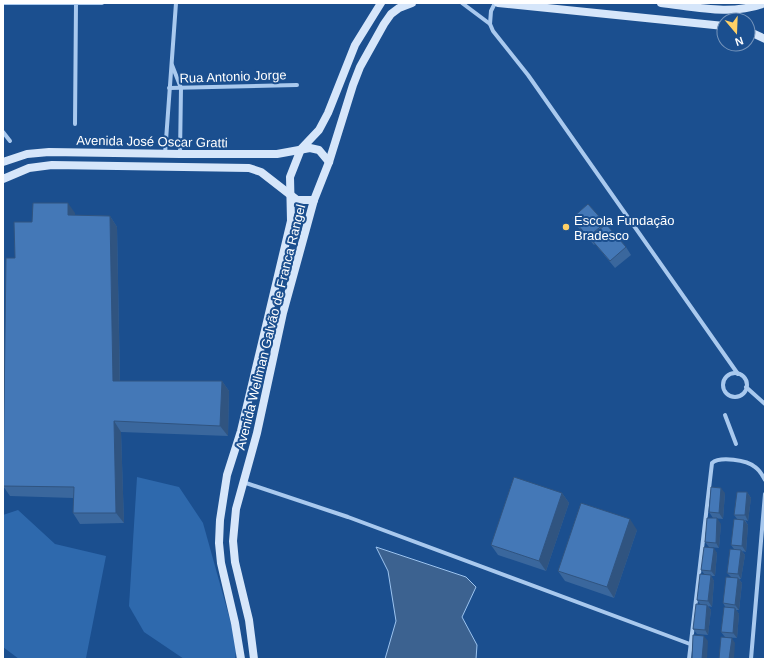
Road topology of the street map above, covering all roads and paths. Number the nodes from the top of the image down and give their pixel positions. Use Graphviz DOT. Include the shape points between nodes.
graph roads {
  1 [pos="3,3"];
  2 [pos="76,3"];
  3 [pos="102,3"];
  4 [pos="176,3"];
  5 [pos="381,3"];
  6 [pos="412,3"];
  7 [pos="462,3"];
  8 [pos="495,3"];
  9 [pos="498,3"];
  10 [pos="661,3"];
  11 [pos="765,3"];
  12 [pos="490,24"];
  13 [pos="716,25"];
  14 [pos="172,65"];
  15 [pos="298,84"];
  16 [pos="169,88"];
  17 [pos="181,88"];
  18 [pos="75,124"];
  19 [pos="3,132"];
  20 [pos="10,141"];
  21 [pos="301,149"];
  22 [pos="165,154"];
  23 [pos="180,154"];
  24 [pos="3,162"];
  25 [pos="329,162"];
  26 [pos="3,178"];
  27 [pos="291,196"];
  28 [pos="314,200"];
  29 [pos="738,374"];
  30 [pos="746,388"];
  31 [pos="765,404"];
  32 [pos="725,415"];
  33 [pos="736,444"];
  34 [pos="765,480"];
  35 [pos="243,482"];
  36 [pos="765,494"];
  37 [pos="690,644"];
  38 [pos="241,659"];
  39 [pos="254,659"];
  40 [pos="689,659"];
  41 [pos="751,659"];
  1 -- 2 [label="street"];
  2 -- 3 [label="street"];
  2 -- 18 [label="street"];
  4 -- 14 [label="street"];
  5 -- 21 [label="main road, Avenida Wellman Galvão de Franca Rangel" via="355,45 319,130"];
  6 -- 25 [label="main road, Avenida Wellman Galvão de Franca Rangel" via="391,14 370,48 353,85"];
  7 -- 12 [label="street"];
  8 -- 12 [label="street" via="491,11"];
  9 -- 13 [label="main road"];
  10 -- 11 [label="main road" via="733,10 754,8"];
  12 -- 29 [label="street" via="528,74"];
  14 -- 16 [label="street"];
  14 -- 17 [label="street"];
  15 -- 17 [label="street, Rua Antonio Jorge"];
  16 -- 17 [label="street, Rua Antonio Jorge"];
  16 -- 22 [label="street"];
  17 -- 23 [label="street"];
  19 -- 20 [label="street"];
  21 -- 23 [label="main road, Avenida José Oscar Gratti" via="277,154"];
  21 -- 25 [label="main road, Avenida José Oscar Gratti" via="319,150"];
  21 -- 27 [label="main road, Avenida Wellman Galvão de Franca Rangel" via="290,177"];
  22 -- 23 [label="main road, Avenida José Oscar Gratti"];
  22 -- 24 [label="main road, Avenida José Oscar Gratti" via="49,152 27,154"];
  25 -- 28 [label="main road, Avenida Wellman Galvão de Franca Rangel"];
  26 -- 27 [label="main road, Avenida José Oscar Gratti" via="29,168 52,165 248,168 261,172"];
  27 -- 28 [label="main road" via="302,201"];
  27 -- 38 [label="main road, Avenida Wellman Galvão de Franca Rangel" via="291,221 241,431 227,475 220,520 221,563"];
  28 -- 35 [label="main road, Avenida Wellman Galvão de Franca Rangel" via="283,313 257,433"];
  29 -- 30 [label="street" via="744,378"];
  29 -- 30 [label="street" via="730,374 724,380 725,392 736,396"];
  30 -- 31 [label="street"];
  32 -- 33 [label="street"];
  34 -- 37 [label="street" via="751,464 723,458 712,463"];
  35 -- 37 [label="street" via="348,517"];
  35 -- 39 [label="main road, Avenida Wellman Galvão de Franca Rangel" via="236,509 233,541"];
  36 -- 41 [label="street"];
  37 -- 40 [label="street"];
}
